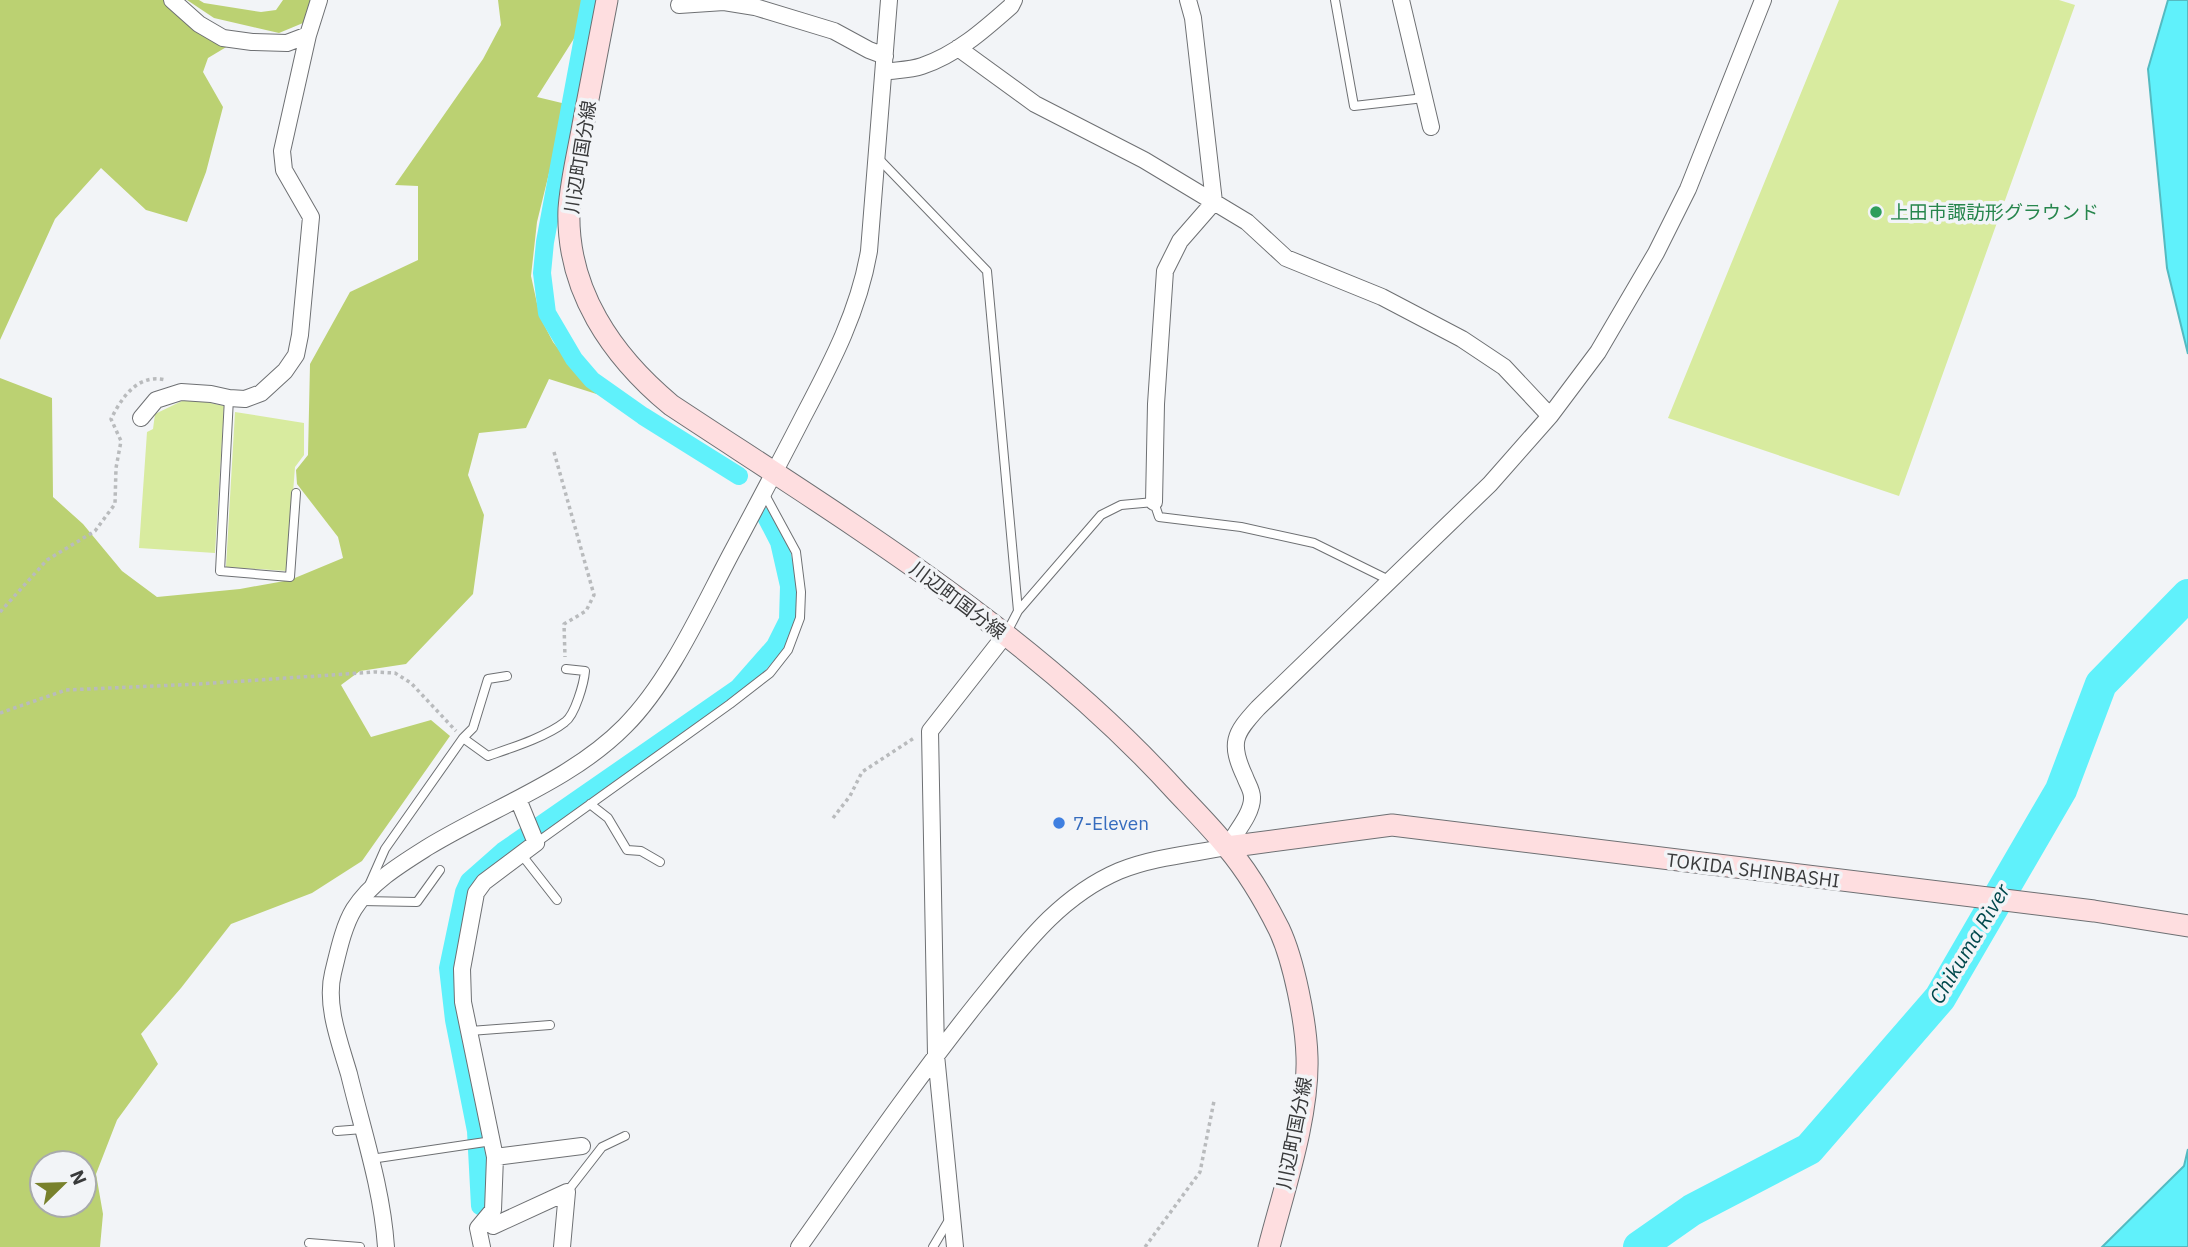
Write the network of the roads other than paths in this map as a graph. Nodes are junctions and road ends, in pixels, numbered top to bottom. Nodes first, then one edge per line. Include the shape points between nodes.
1 (172, 0) edge
2 (319, 0) edge
3 (607, 0) edge
4 (889, 0) edge
5 (1014, 0) edge
6 (1188, 0) edge
7 (1335, 0) edge
8 (1401, 0) edge
9 (1763, 0) edge
10 (679, 5) dead end
11 (309, 35) junction
12 (958, 48) junction
13 (885, 64) junction
14 (1424, 98) junction
15 (1431, 127) dead end
16 (877, 157) junction
17 (1214, 202) junction
18 (229, 398) junction
19 (1550, 416) junction
20 (141, 418) dead end
21 (774, 473) junction
22 (764, 492) junction
23 (296, 493) dead end
24 (1154, 502) junction
25 (1391, 581) junction
26 (1018, 611) junction
27 (1006, 634) junction
28 (566, 669) road end
29 (507, 676) dead end
30 (464, 738) junction
31 (518, 799) junction
32 (590, 804) junction
33 (535, 840) junction
34 (1227, 847) junction
35 (521, 854) junction
36 (660, 862) dead end
37 (440, 870) dead end
38 (363, 897) junction
39 (556, 900) dead end
40 (2188, 926) edge
41 (550, 1025) dead end
42 (470, 1031) junction
43 (936, 1055) junction
44 (363, 1129) junction
45 (337, 1131) dead end
46 (625, 1136) dead end
47 (492, 1146) junction
48 (582, 1146) dead end
49 (371, 1159) junction
50 (567, 1192) junction
51 (953, 1215) junction
52 (486, 1220) junction
53 (309, 1243) dead end
54 (360, 1247) edge
55 (386, 1247) edge
56 (482, 1247) edge
57 (562, 1247) edge
58 (799, 1247) edge
59 (933, 1247) edge
60 (955, 1247) edge
61 (1269, 1247) edge

1 - 11 street via 223,38 287,43
2 - 11 street
3 - 21 street, 川辺町国分線 via 570,203 572,249 585,297 597,322 642,381
4 - 13 street
5 - 12 street via 982,33
6 - 17 street
7 - 14 lane via 1354,106
8 - 14 street
9 - 19 street via 1688,189 1656,253 1598,352
10 - 13 street via 724,2 755,7 834,31
11 - 18 street via 282,151 284,170 310,217 296,355 261,393 246,399
12 - 13 street via 921,67
12 - 17 street via 1035,104
13 - 16 street
14 - 15 street
16 - 21 street via 864,283 832,360
16 - 26 lane via 987,271
17 - 19 street via 1248,222 1286,258 1382,297 1462,339 1504,366
17 - 24 street via 1180,241 1165,271
18 - 20 street via 181,392 156,400
18 - 23 lane via 220,570 290,577
19 - 25 street via 1490,484
21 - 22 street
21 - 27 street, 川辺町国分線
22 - 31 street via 682,646 649,697 598,751
22 - 32 lane via 796,552 802,592 800,618 788,650 770,673
24 - 25 lane via 1159,517 1241,527 1314,543
24 - 26 lane via 1121,505 1101,515
25 - 34 street via 1241,728 1235,757 1253,794
26 - 27 lane
27 - 34 street, 川辺町国分線 via 1090,704
27 - 43 street via 930,731
28 - 30 lane via 585,671 568,721 488,756
29 - 30 lane via 488,679 473,728
30 - 38 lane via 385,849
31 - 33 street
31 - 38 street via 401,863
32 - 33 lane
32 - 36 lane via 608,818 627,850 641,851
33 - 35 street
34 - 40 street, TOKIDA SHINBASHI via 1392,825
34 - 43 street via 1144,863 1118,872 1062,904
34 - 61 street, 川辺町国分線 via 1280,933 1294,977 1307,1057 1299,1130
35 - 39 lane
35 - 42 street via 476,893 462,969
37 - 38 lane via 416,902
38 - 44 street via 352,912 332,977 333,1009
41 - 42 lane
42 - 47 street
43 - 51 street
43 - 58 street
44 - 45 lane
44 - 49 street
46 - 50 lane via 602,1147
47 - 48 street
47 - 49 lane
47 - 52 street via 493,1210
49 - 55 street via 384,1212
50 - 52 street via 493,1226
50 - 57 street
51 - 59 lane
51 - 60 street
52 - 56 street via 478,1228
53 - 54 lane

